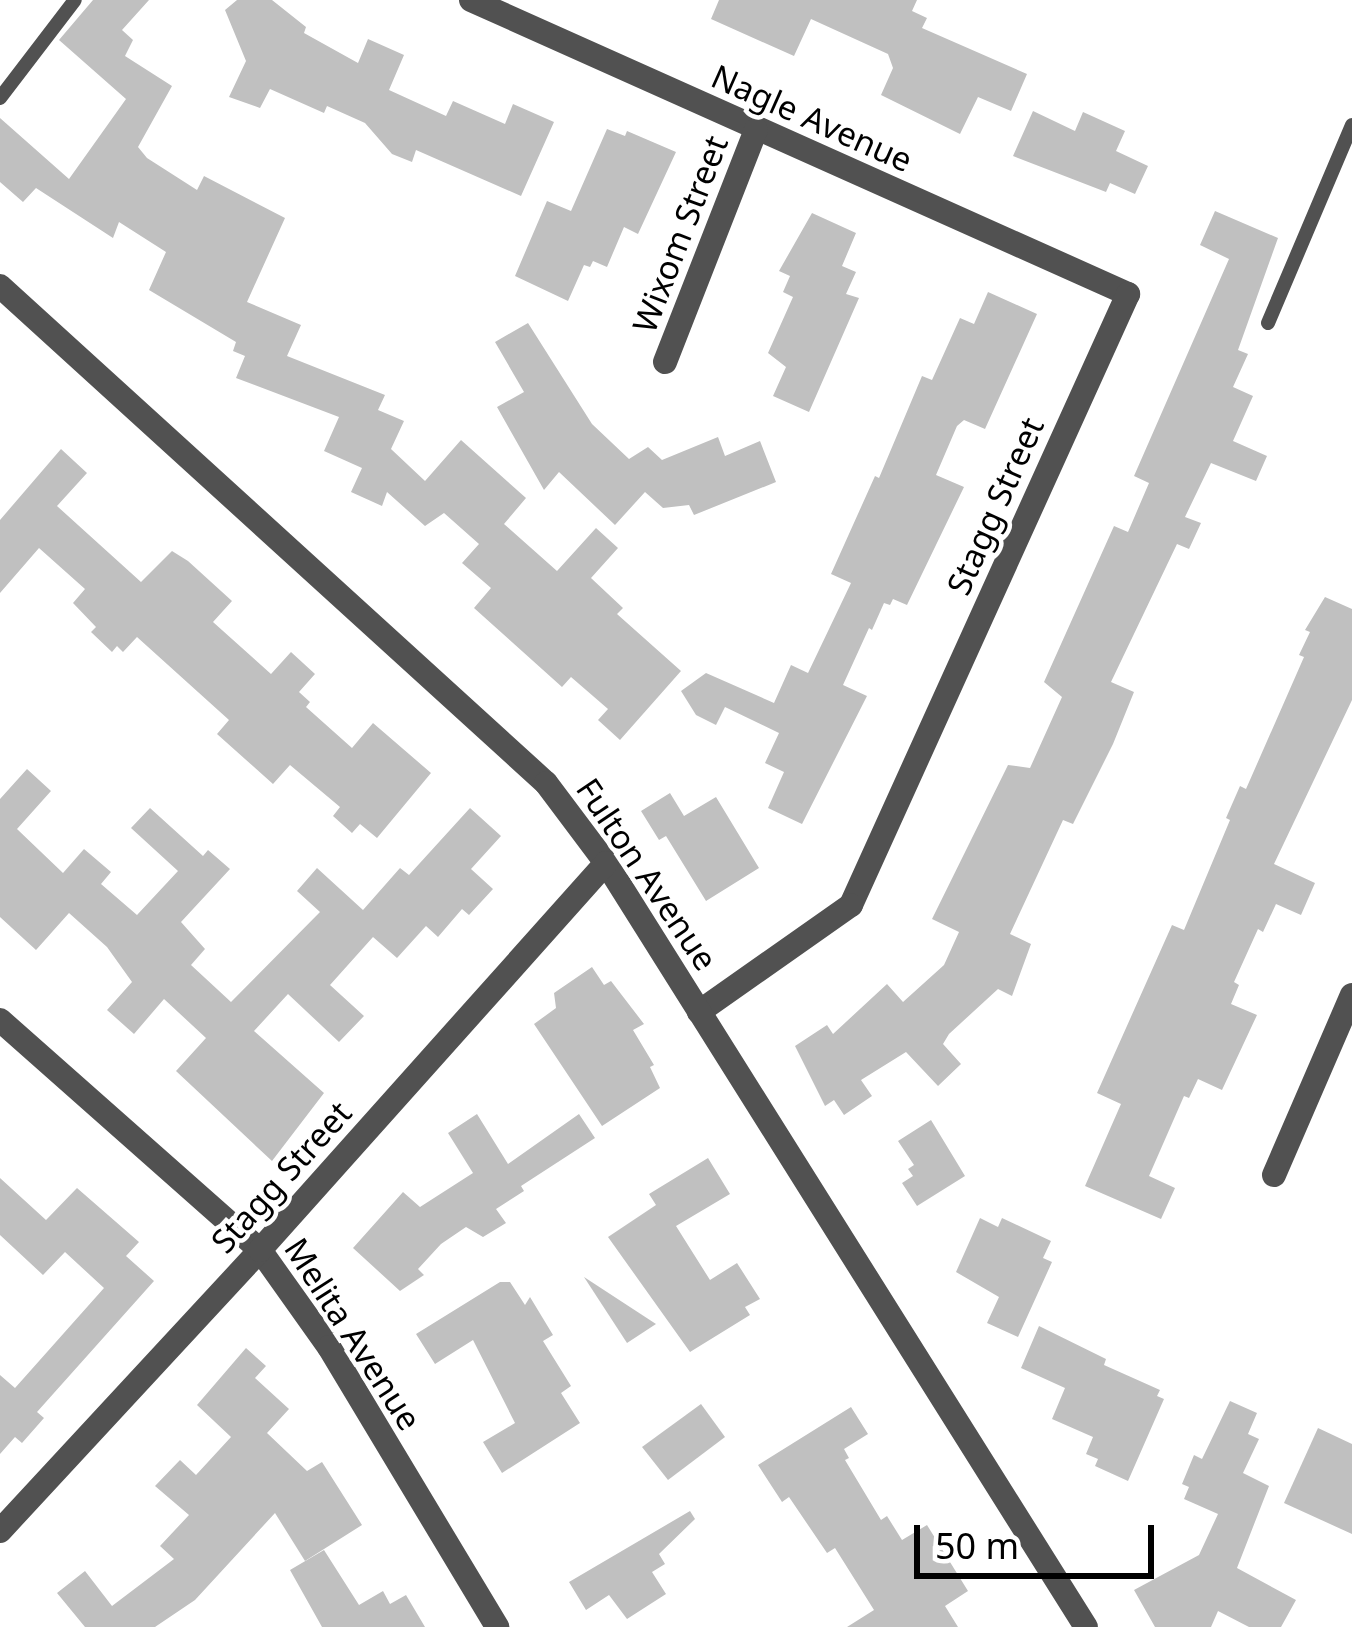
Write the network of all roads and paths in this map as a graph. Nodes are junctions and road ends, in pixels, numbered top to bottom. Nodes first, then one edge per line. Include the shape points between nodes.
1 (75, 0) edge
2 (471, 0) edge
3 (0, 98) edge
4 (1352, 125) edge
5 (756, 130) junction
6 (0, 286) edge
7 (1127, 294) joint
8 (1268, 323) dead end
9 (665, 362) dead end
10 (606, 863) junction
11 (1352, 994) edge
12 (700, 1012) junction
13 (0, 1020) edge
14 (1274, 1175) dead end
15 (260, 1250) junction
16 (0, 1531) edge
17 (497, 1627) edge
18 (1086, 1627) edge

1 - 3 lane
2 - 5 street, Nagle Avenue
4 - 8 lane
5 - 7 street, Nagle Avenue
5 - 9 street, Wixom Street
6 - 10 street, Fulton Avenue via 546,783
7 - 12 street, Stagg Street via 851,905
10 - 12 street, Fulton Avenue
10 - 15 street, Stagg Street
11 - 14 street
12 - 18 street, Fulton Avenue
13 - 15 street, Melita Avenue
15 - 16 street, Stagg Street
15 - 17 street, Melita Avenue via 329,1346

